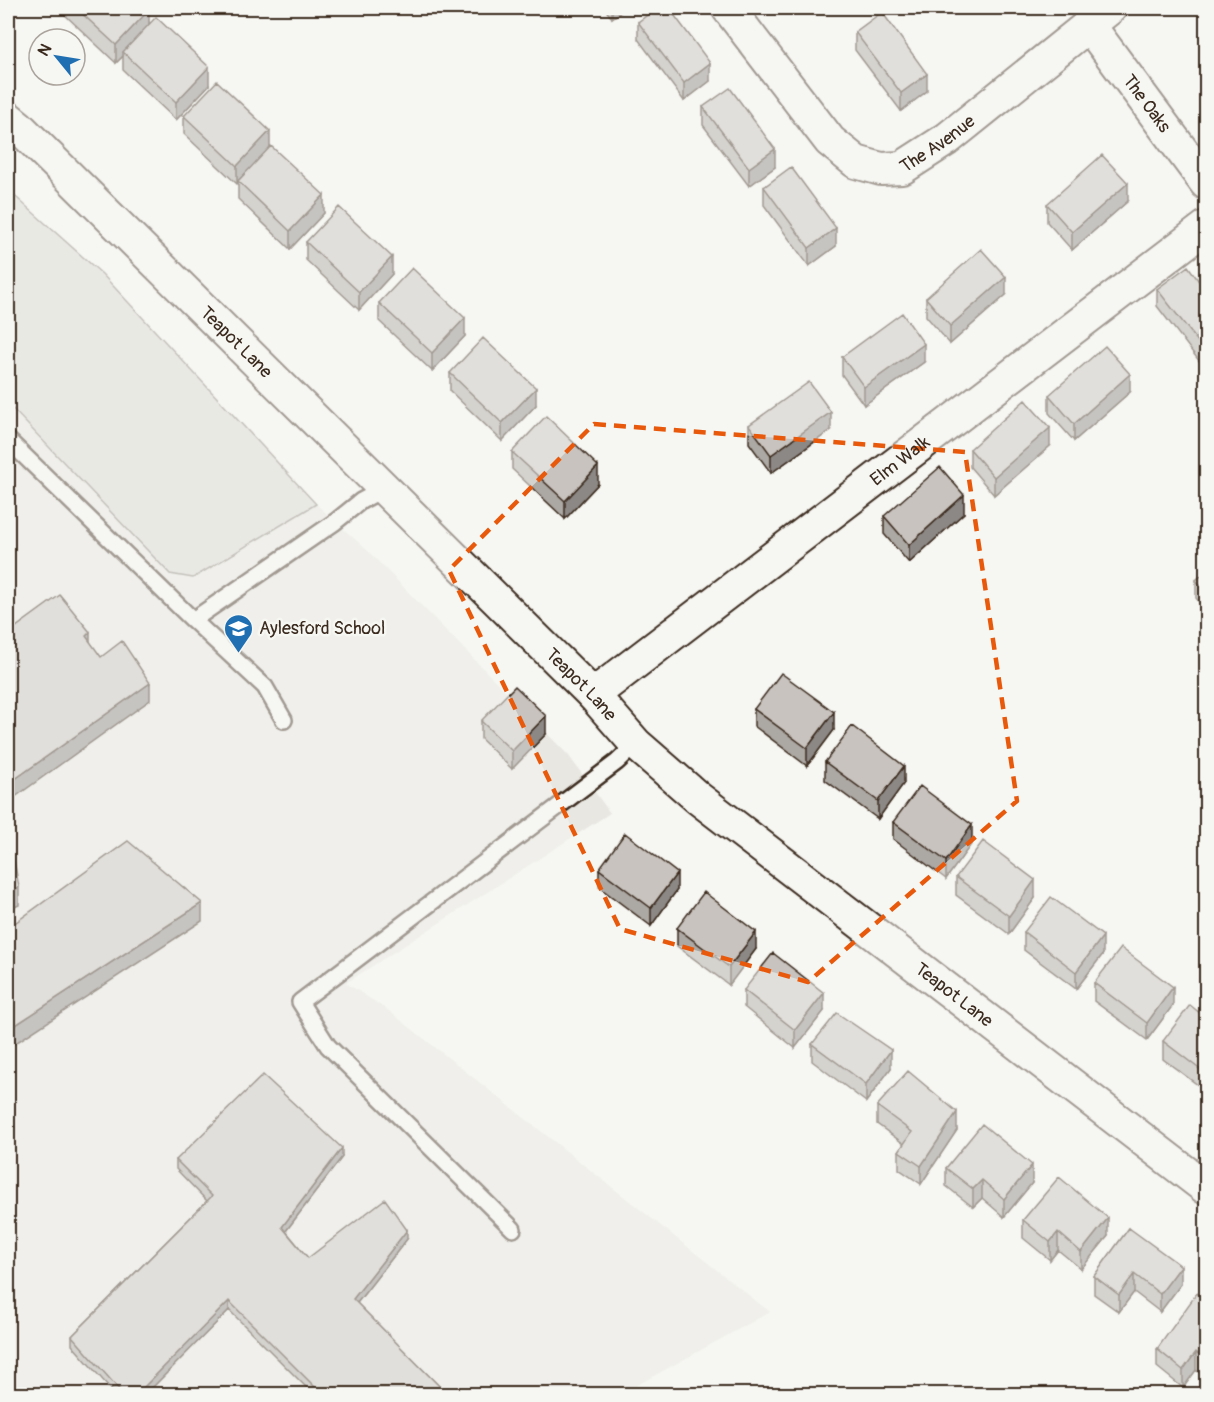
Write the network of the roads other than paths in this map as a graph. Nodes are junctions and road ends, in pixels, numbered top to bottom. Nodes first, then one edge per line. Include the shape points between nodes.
1 (728, 8) edge
2 (1099, 16) edge
3 (8, 118) edge
4 (1206, 183) edge
5 (1206, 227) edge
6 (8, 440) edge
7 (385, 488) junction
8 (193, 620) junction
9 (593, 695) junction
10 (284, 720) dead end
11 (636, 744) junction
12 (1206, 1188) edge
13 (513, 1229) dead end

1 - 2 street, The Avenue via 830,141 856,162 881,169 902,168 947,139
2 - 4 street, The Oaks
3 - 7 street, Teapot Lane
5 - 9 street, Elm Walk
6 - 8 lane
7 - 8 lane
7 - 9 street, Teapot Lane
8 - 10 lane via 265,687
9 - 11 street, Teapot Lane
11 - 12 street, Teapot Lane via 698,798
11 - 13 lane via 300,1002 328,1046

